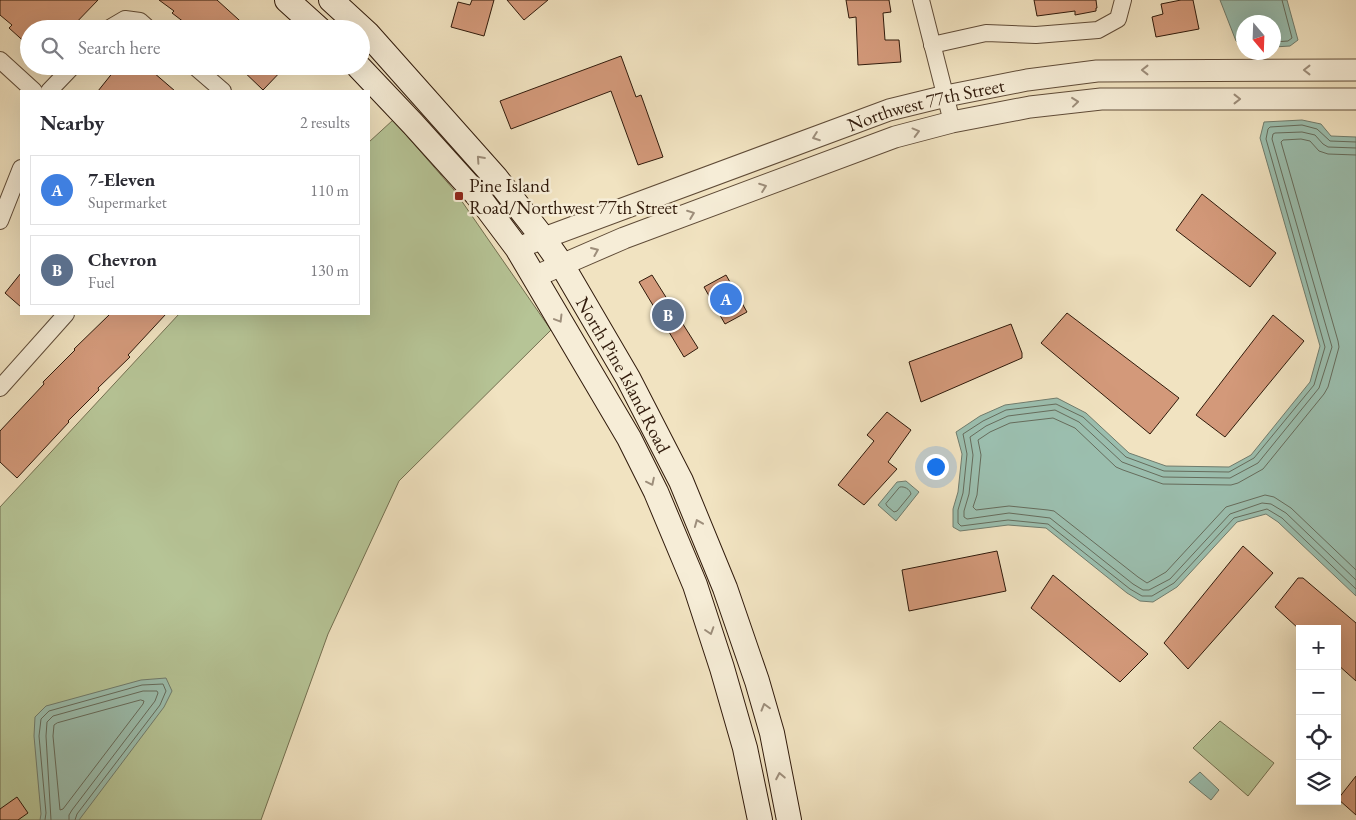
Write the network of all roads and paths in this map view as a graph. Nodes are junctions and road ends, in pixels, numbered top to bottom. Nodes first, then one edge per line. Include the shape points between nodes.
1 (287, 0) edge
2 (331, 0) edge
3 (921, 0) edge
4 (1123, 0) edge
5 (309, 20) edge
6 (352, 20) edge
7 (370, 37) edge
8 (932, 45) junction
9 (0, 60) edge
10 (1356, 70) edge
11 (64, 75) edge
12 (204, 75) edge
13 (367, 75) edge
14 (33, 90) edge
15 (50, 90) edge
16 (222, 90) edge
17 (946, 96) junction
18 (1356, 100) edge
19 (952, 122) junction
20 (20, 171) edge
21 (703, 178) junction
22 (717, 204) junction
23 (0, 221) edge
24 (544, 238) junction
25 (516, 248) junction
26 (562, 265) junction
27 (534, 277) junction
28 (65, 315) edge
29 (0, 388) edge
30 (760, 820) edge
31 (789, 820) edge

1 - 5 main road
6 -> 2 main road, North Pine Island Road
3 - 8 street
4 - 8 street via 1118,19 1098,30 1036,35 986,33
24 -> 7 main road, North Pine Island Road via 496,178
8 - 17 street
9 - 14 street
10 -> 17 street, Northwest 77th Street via 1097,71 1027,80
11 - 15 street
12 - 16 street
13 - 25 main road, North Pine Island Road via 478,196
17 - 19 street
17 -> 21 street, Northwest 77th Street via 889,110
19 -> 18 street, Northwest 77th Street via 1030,107 1101,99
22 -> 19 street, Northwest 77th Street via 895,138
20 - 23 street
21 - 22 street
21 - 24 street, Northwest 77th Street
26 -> 22 street, Northwest 77th Street
24 - 25 street, Northwest 77th Street
24 - 26 main road, North Pine Island Road
25 - 27 main road, North Pine Island Road
26 - 27 street, Northwest 77th Street
31 -> 26 main road, North Pine Island Road via 772,733 725,588 681,481 628,378
27 -> 30 main road, North Pine Island Road via 629,438 656,492 695,585 745,748
28 - 29 street

